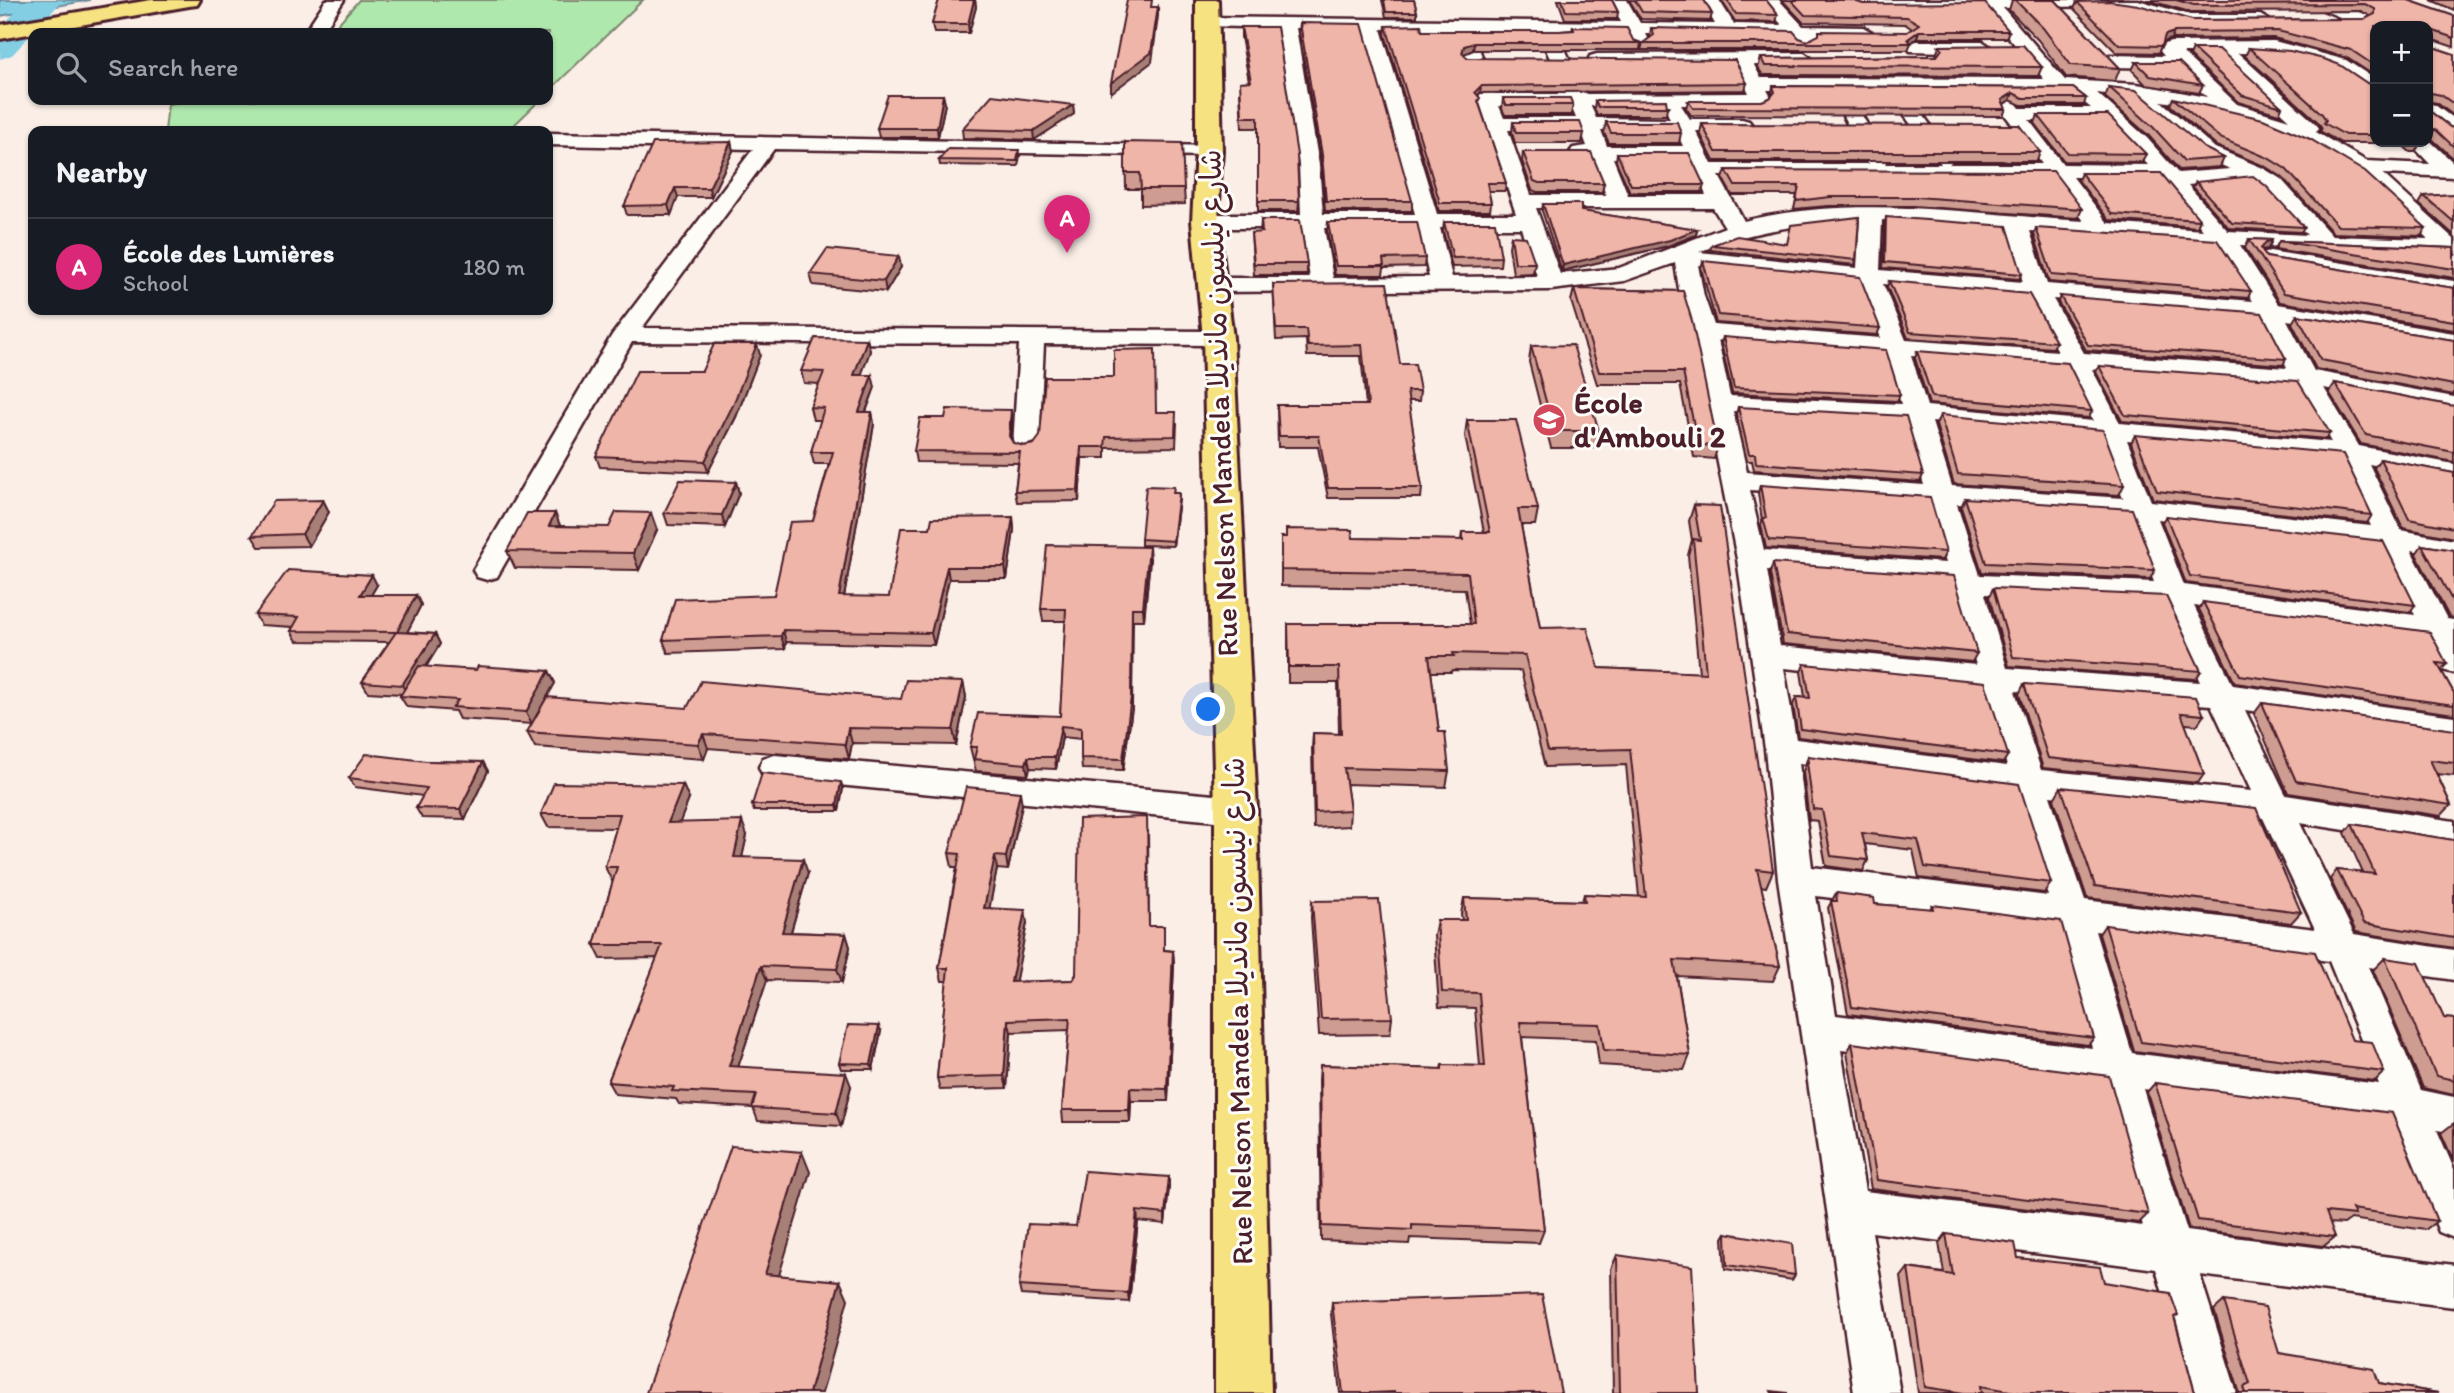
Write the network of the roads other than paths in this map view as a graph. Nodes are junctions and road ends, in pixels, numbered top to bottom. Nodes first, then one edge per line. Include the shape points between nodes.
1 (135, 0) edge
2 (189, 0) edge
3 (335, 0) edge
4 (1618, 0) edge
5 (1710, 0) edge
6 (1769, 0) edge
7 (1851, 0) edge
8 (2314, 0) edge
9 (1910, 1) edge
10 (1988, 1) edge
11 (2053, 1) edge
12 (2106, 1) edge
13 (2129, 1) edge
14 (1883, 4) junction
15 (1207, 11) edge
16 (2189, 20) junction
17 (2281, 20) edge
18 (2321, 20) edge
19 (1550, 21) junction
20 (2241, 21) junction
21 (1286, 22) junction
22 (2074, 22) edge
23 (0, 23) edge
24 (1370, 23) junction
25 (2370, 23) edge
26 (1461, 24) junction
27 (1632, 27) junction
28 (316, 28) edge
29 (1728, 30) junction
30 (0, 32) edge
31 (1800, 32) junction
32 (1878, 32) edge
33 (1912, 40) junction
34 (2029, 46) junction
35 (2220, 46) junction
36 (2274, 47) junction
37 (2179, 54) junction
38 (1473, 59) junction
39 (1499, 59) edge
40 (1652, 59) junction
41 (1742, 59) junction
42 (1900, 59) edge
43 (1537, 60) edge
44 (1563, 60) junction
45 (2339, 64) junction
46 (2370, 64) edge
47 (1835, 78) junction
48 (1890, 83) junction
49 (1947, 83) junction
50 (1754, 84) junction
51 (2370, 84) edge
52 (1993, 85) junction
53 (2068, 85) junction
54 (2137, 90) junction
55 (1487, 100) junction
56 (1577, 100) junction
57 (1671, 100) junction
58 (2230, 108) junction
59 (2433, 113) edge
60 (2110, 114) junction
61 (2011, 122) junction
62 (1495, 124) junction
63 (1587, 124) junction
64 (1683, 125) junction
65 (1763, 125) edge
66 (1829, 125) edge
67 (1856, 125) junction
68 (1920, 125) junction
69 (1945, 125) edge
70 (2454, 129) edge
71 (2454, 135) edge
72 (2433, 136) edge
73 (553, 139) edge
74 (769, 142) junction
75 (2325, 145) junction
76 (2425, 147) edge
77 (1209, 150) junction
78 (1505, 152) junction
79 (1532, 152) edge
80 (1559, 152) edge
81 (1599, 153) junction
82 (1702, 161) junction
83 (2361, 167) junction
84 (1884, 170) junction
85 (1953, 170) junction
86 (2057, 170) junction
87 (2452, 171) edge
88 (2256, 172) junction
89 (2168, 175) junction
90 (1720, 201) junction
91 (1620, 202) junction
92 (1527, 211) junction
93 (1871, 213) junction
94 (1917, 215) junction
95 (1428, 219) junction
96 (1987, 220) junction
97 (1312, 221) junction
98 (1205, 222) junction
99 (2016, 222) junction
100 (2100, 228) junction
101 (1738, 230) junction
102 (2327, 243) junction
103 (2229, 245) junction
104 (2451, 247) edge
105 (1678, 256) junction
106 (1868, 276) junction
107 (1551, 283) junction
108 (1323, 284) junction
109 (1214, 285) junction
110 (1442, 285) junction
111 (2454, 288) edge
112 (2037, 291) junction
113 (2270, 310) junction
114 (1704, 332) junction
115 (624, 335) junction
116 (1032, 338) junction
117 (1218, 338) junction
118 (2454, 340) edge
119 (1896, 346) junction
120 (2075, 359) junction
121 (2304, 377) junction
122 (1719, 403) junction
123 (2454, 405) edge
124 (1916, 413) junction
125 (2110, 430) junction
126 (1026, 447) edge
127 (2350, 452) junction
128 (2454, 472) edge
129 (1735, 480) junction
130 (1940, 493) junction
131 (2137, 508) junction
132 (2389, 537) junction
133 (2454, 549) edge
134 (1751, 559) junction
135 (488, 570) dead end
136 (1967, 579) junction
137 (2173, 593) junction
138 (2445, 628) edge
139 (1765, 655) junction
140 (2454, 662) edge
141 (1995, 678) junction
142 (2222, 695) junction
143 (2454, 728) edge
144 (1781, 749) junction
145 (775, 767) dead end
146 (2028, 781) junction
147 (2275, 806) junction
148 (1236, 810) junction
149 (2454, 834) edge
150 (1797, 879) junction
151 (2071, 914) junction
152 (2342, 947) junction
153 (2454, 965) edge
154 (1819, 1030) junction
155 (2116, 1070) junction
156 (2407, 1105) junction
157 (2454, 1115) edge
158 (1847, 1209) junction
159 (2454, 1218) edge
160 (2170, 1249) junction
161 (2454, 1286) edge
162 (1243, 1393) edge
163 (1877, 1393) edge
164 (2214, 1393) edge

1 - 23 main road
2 - 30 main road
3 - 28 street
4 - 27 street
5 - 29 street
6 - 31 street
7 - 14 street
8 - 25 street
9 - 10 street
9 - 14 street
10 - 11 street
10 - 34 street
11 - 12 street
11 - 22 street
12 - 13 street
13 - 16 street
14 - 33 street
15 - 21 street
15 - 77 main road, Rue Nelson Mandela شارع نيلسون مانديلا
16 - 20 street
16 - 37 street via 2161,26
17 - 20 street
18 - 25 street
19 - 26 street
19 - 27 street
19 - 44 street
20 - 36 street
21 - 24 street
21 - 97 street
24 - 26 street
24 - 95 street
26 - 38 street
27 - 29 street
27 - 40 street
29 - 31 street
31 - 32 street
31 - 41 street via 1821,59
33 - 34 street
33 - 42 street
33 - 49 street
34 - 53 street
35 - 36 street
35 - 37 street
35 - 75 street
36 - 45 street
37 - 54 street via 2105,56
37 - 58 street
38 - 39 street
38 - 55 street
40 - 41 street
40 - 44 street
40 - 57 street
41 - 50 street
43 - 44 street
44 - 56 street
45 - 46 street
45 - 51 street
47 - 48 street
47 - 50 street
47 - 67 street
48 - 49 street
48 - 68 street
49 - 52 street
50 - 57 street via 1759,99
52 - 53 street
52 - 61 street
53 - 54 street
53 - 60 street
54 - 58 street
54 - 88 street via 2208,152
55 - 56 street
55 - 62 street
56 - 57 street
56 - 63 street
57 - 64 street
58 - 75 street
59 - 70 street
60 - 61 street
60 - 89 street
61 - 86 street
62 - 63 street
62 - 78 street
63 - 64 street
63 - 81 street
64 - 65 street
64 - 82 street
66 - 67 street
67 - 68 street
67 - 84 street
68 - 69 street
68 - 85 street
71 - 72 street
73 - 74 street
74 - 77 street
74 - 115 street
75 - 83 street
76 - 87 street
77 - 98 main road, Rue Nelson Mandela شارع نيلسون مانديلا
78 - 79 street
78 - 92 street
80 - 81 street
81 - 82 street
81 - 91 street
82 - 84 street
82 - 90 street
83 - 87 street
83 - 104 street
84 - 85 street
84 - 94 street
85 - 86 street
85 - 96 street
86 - 89 street
86 - 100 street
88 - 89 street
88 - 102 street via 2273,184
89 - 103 street
90 - 91 street
90 - 101 street
91 - 92 street
92 - 95 street
92 - 107 street
93 - 94 street
93 - 101 street via 1798,218
93 - 106 street
94 - 96 street
95 - 97 street
95 - 110 street
96 - 99 street
97 - 98 street
97 - 108 street
98 - 109 main road, Rue Nelson Mandela شارع نيلسون مانديلا
99 - 100 street
99 - 112 street
100 - 103 street
101 - 105 street
102 - 103 street
102 - 104 street
103 - 111 street
103 - 113 street
105 - 106 street
105 - 107 street via 1624,274
105 - 114 street
106 - 112 street
106 - 119 street
107 - 110 street
108 - 109 street
108 - 110 street
109 - 117 main road, Rue Nelson Mandela شارع نيلسون مانديلا
112 - 113 street
112 - 120 street
113 - 118 street
113 - 121 street
114 - 119 street
114 - 122 street
115 - 116 street
115 - 135 street
116 - 117 street
116 - 126 street
117 - 148 main road, Rue Nelson Mandela شارع نيلسون مانديلا
119 - 120 street
119 - 124 street
120 - 121 street
120 - 125 street
121 - 123 street
121 - 127 street
122 - 124 street
122 - 129 street
124 - 125 street
124 - 130 street
125 - 127 street
125 - 131 street
127 - 128 street
127 - 132 street
129 - 130 street
129 - 134 street
130 - 131 street
130 - 136 street
131 - 132 street
131 - 137 street
132 - 133 street
132 - 138 street
134 - 136 street
134 - 139 street
136 - 137 street
136 - 141 street
137 - 138 street
137 - 142 street
138 - 140 street
139 - 141 street
139 - 144 street
141 - 142 street
141 - 146 street
142 - 143 street
142 - 147 street
144 - 146 street
144 - 150 street
145 - 148 street
146 - 147 street
146 - 151 street
147 - 149 street
147 - 152 street
148 - 162 main road, Rue Nelson Mandela شارع نيلسون مانديلا
150 - 151 street
150 - 154 street
151 - 152 street
151 - 155 street
152 - 153 street
152 - 156 street
154 - 155 street
154 - 158 street
155 - 156 street
155 - 160 street
156 - 157 street
156 - 159 street
158 - 160 street
158 - 163 street
160 - 161 street
160 - 164 street

